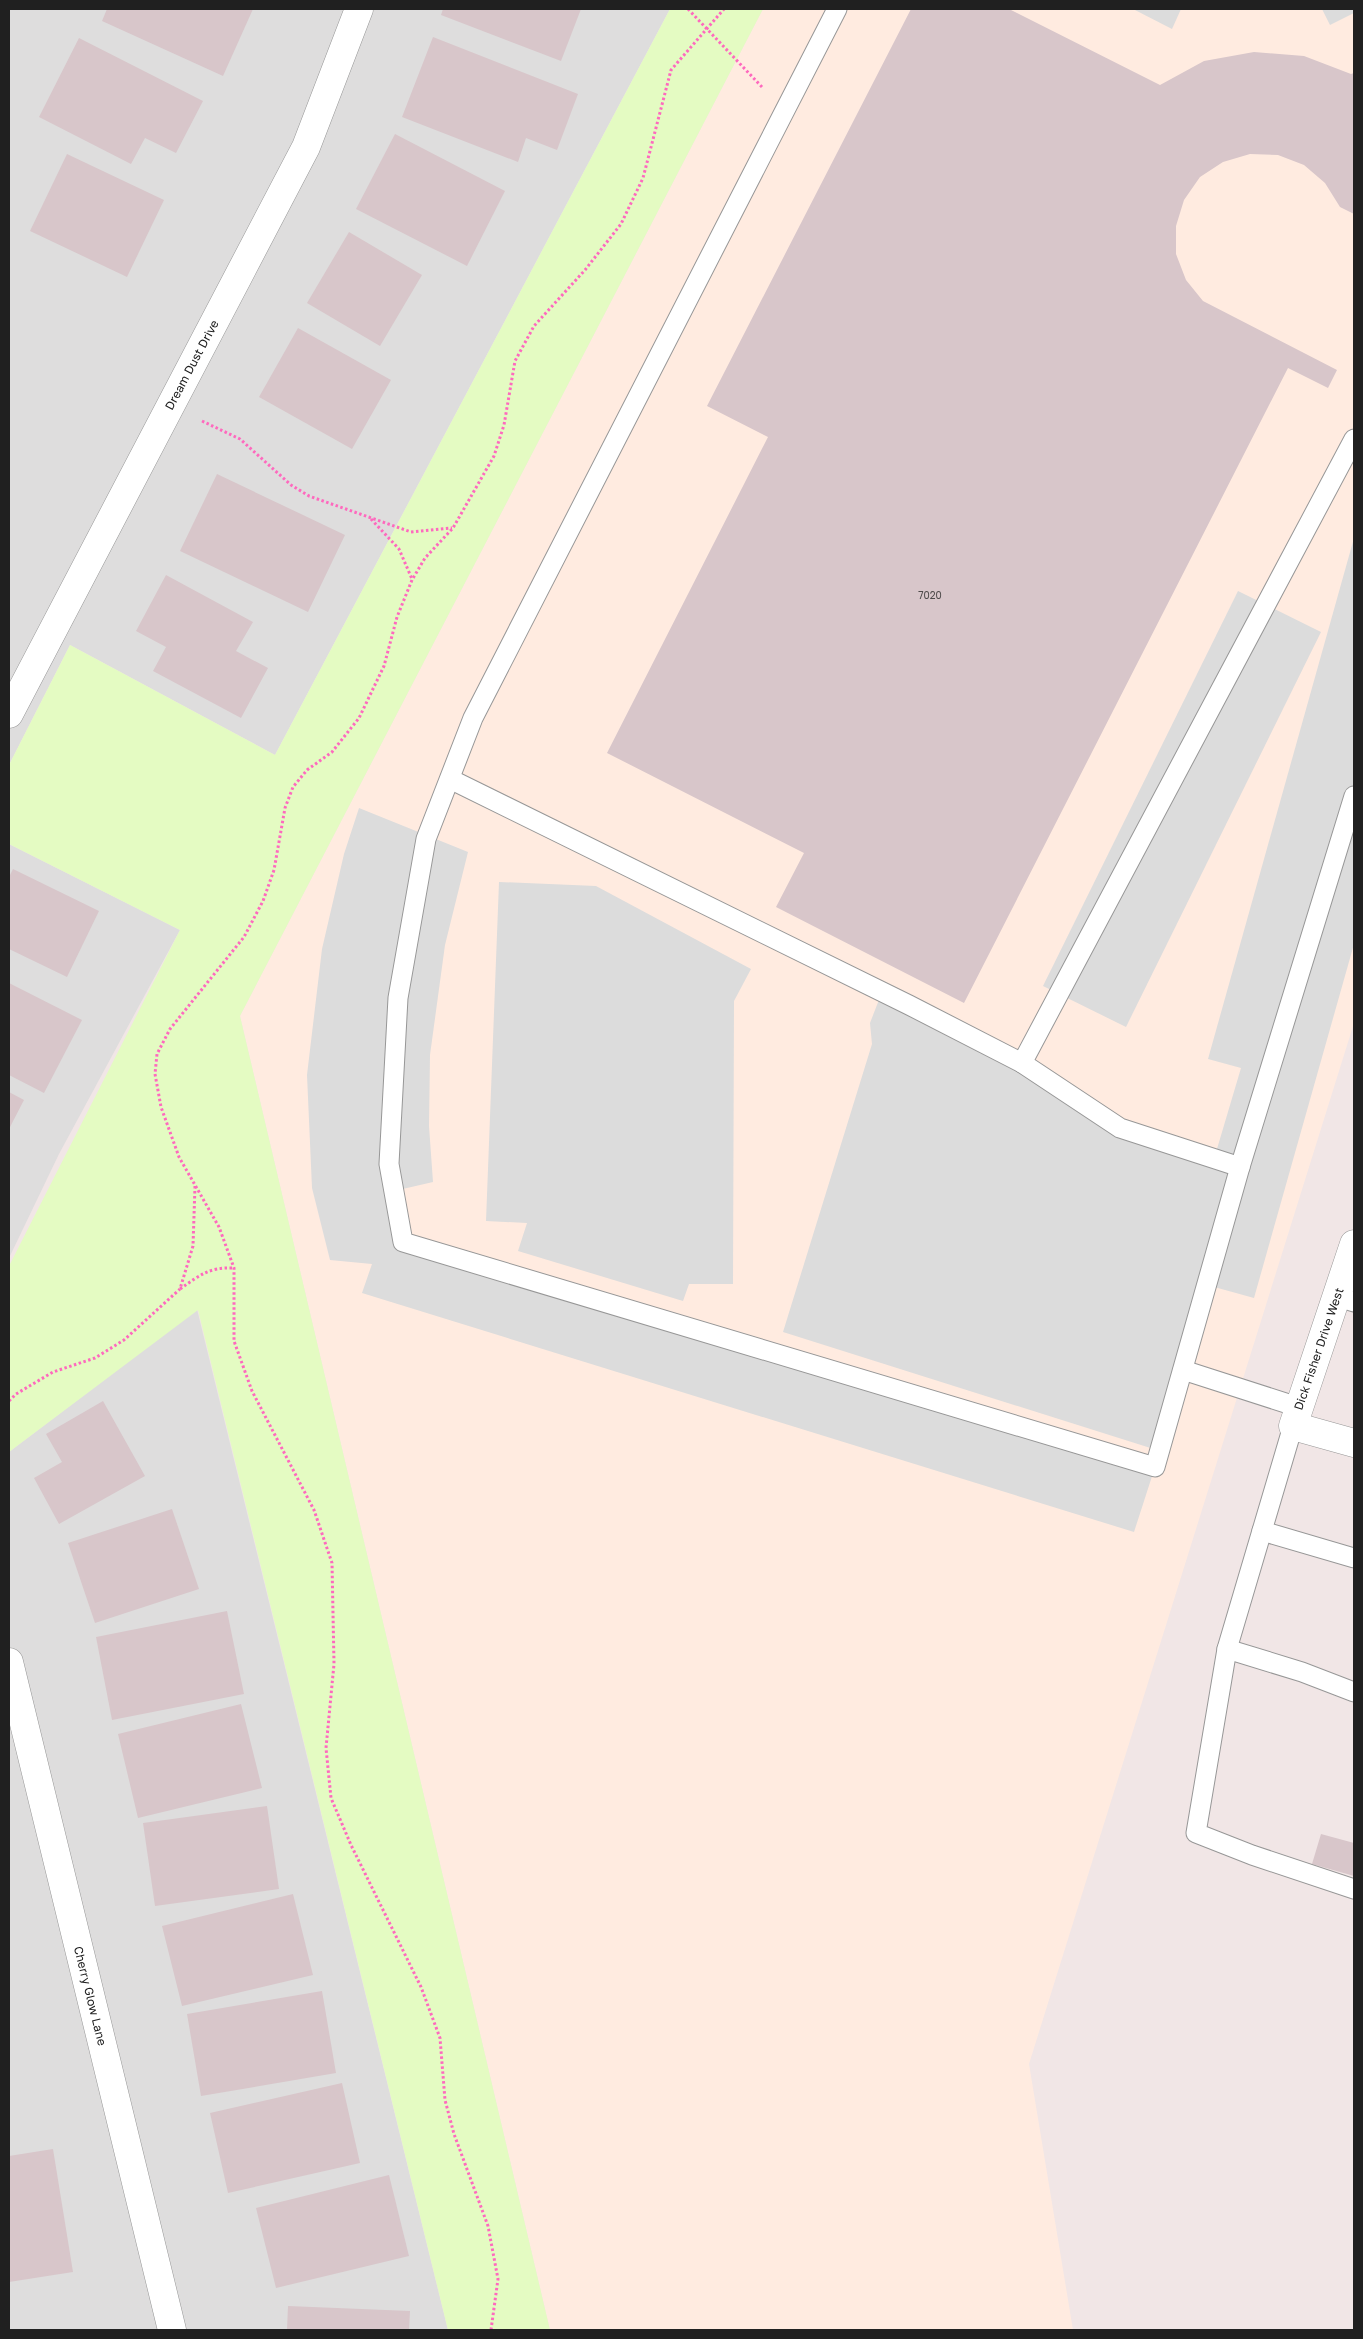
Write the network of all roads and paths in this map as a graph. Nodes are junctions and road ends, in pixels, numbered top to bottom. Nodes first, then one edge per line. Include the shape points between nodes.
1 (358, 9) edge
2 (688, 9) edge
3 (837, 9) edge
4 (784, 111) junction
5 (171, 405) junction
6 (1354, 439) edge
7 (371, 519) junction
8 (452, 528) dead end
9 (412, 580) dead end
10 (9, 714) edge
11 (450, 779) junction
12 (1354, 796) edge
13 (1022, 1063) junction
14 (1240, 1167) junction
15 (195, 1186) dead end
16 (1354, 1244) edge
17 (234, 1268) dead end
18 (180, 1289) junction
19 (1346, 1300) edge
20 (1184, 1370) junction
21 (9, 1401) edge
22 (1296, 1416) junction
23 (1354, 1443) edge
24 (1262, 1531) junction
25 (1354, 1558) edge
26 (1228, 1650) junction
27 (9, 1662) edge
28 (1354, 1692) edge
29 (1354, 1889) edge
30 (172, 2330) edge

1 - 5 street, Dream Dust Drive via 306,146
2 - 4 path
3 - 4 lane
4 - 11 lane via 473,718
5 - 7 path via 240,439 308,496
5 - 10 street, Dream Dust Drive
6 - 13 lane
7 - 8 path via 411,532
7 - 9 path via 399,549
11 - 13 lane
11 - 20 lane via 426,839 398,998 389,1164 403,1242 1155,1467
12 - 14 lane
13 - 14 lane via 1120,1128
14 - 20 lane
15 - 18 path via 193,1246
16 - 19 street, Dick Fisher Drive West
17 - 18 path via 216,1268 199,1275
18 - 21 path via 124,1340 95,1358 53,1372
19 - 22 street, Dick Fisher Drive West
20 - 22 lane
22 - 23 street
22 - 24 lane
24 - 25 lane
24 - 26 lane
26 - 28 lane via 1302,1672
26 - 29 lane via 1196,1833
27 - 30 street, Cherry Glow Lane

